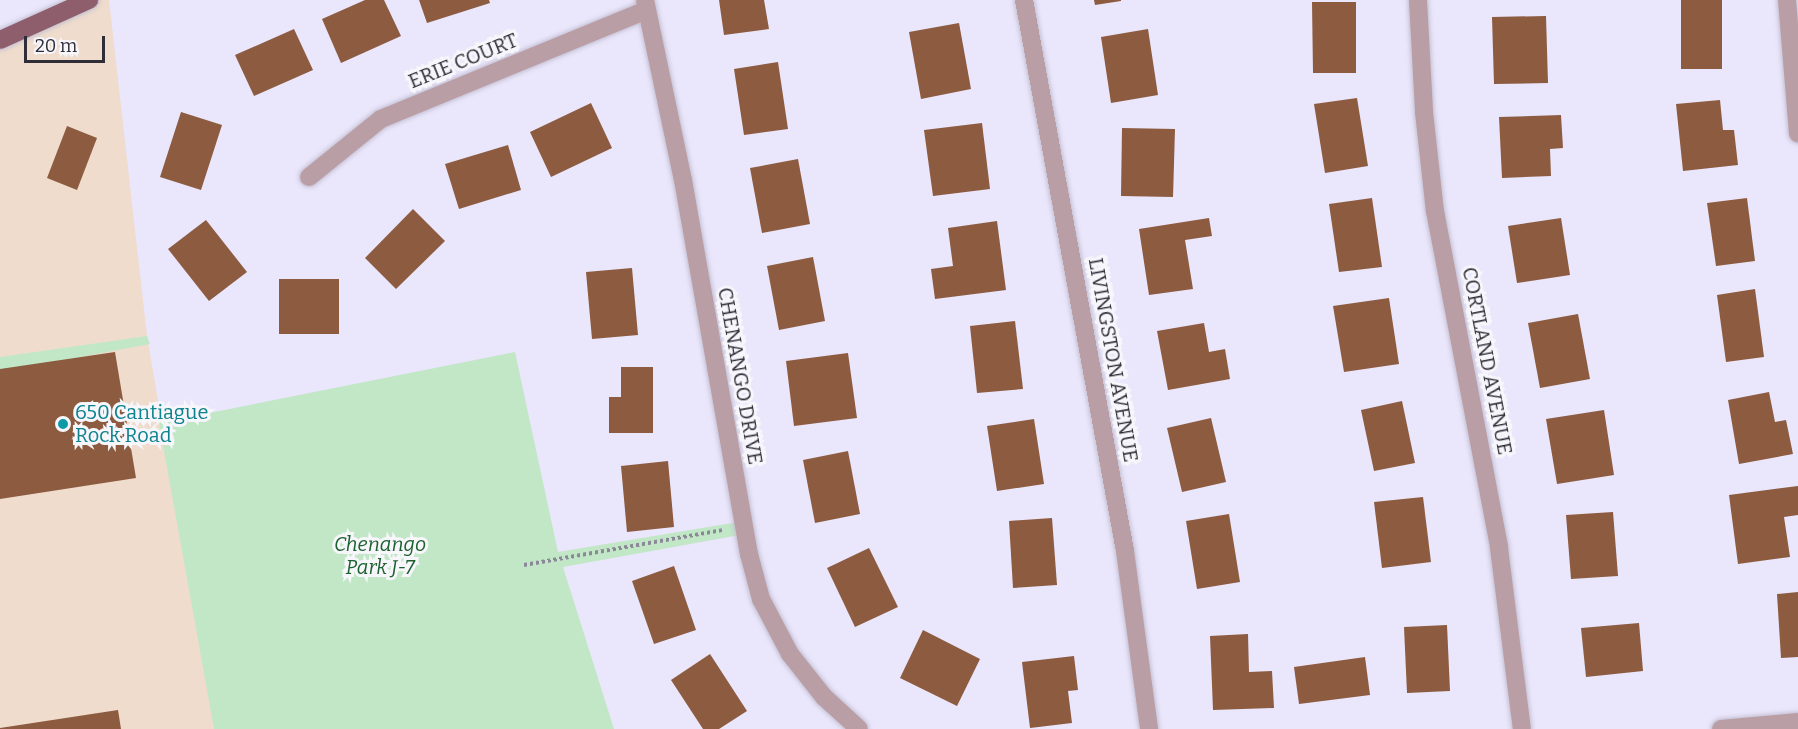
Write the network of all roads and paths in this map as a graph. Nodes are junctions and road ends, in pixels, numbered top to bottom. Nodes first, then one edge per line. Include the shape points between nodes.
1 (89, 0) edge
2 (1024, 0) edge
3 (1418, 0) edge
4 (1787, 0) edge
5 (646, 5) edge
6 (0, 40) edge
7 (1798, 134) edge
8 (309, 177) dead end
9 (744, 526) junction
10 (524, 565) dead end
11 (1798, 722) edge
12 (859, 729) edge
13 (1149, 729) edge
14 (1522, 729) edge
15 (1721, 729) edge

1 - 6 main road
2 - 13 street, LIVINGSTON AVENUE via 1125,551
3 - 14 street, CORTLAND AVENUE via 1424,112 1435,211 1499,549
4 - 7 street
5 - 8 street, ERIE COURT via 381,119
5 - 9 street, CHENANGO DRIVE via 683,180
9 - 10 path
9 - 12 street, CHENANGO DRIVE via 761,599 790,654 824,697
11 - 15 street

